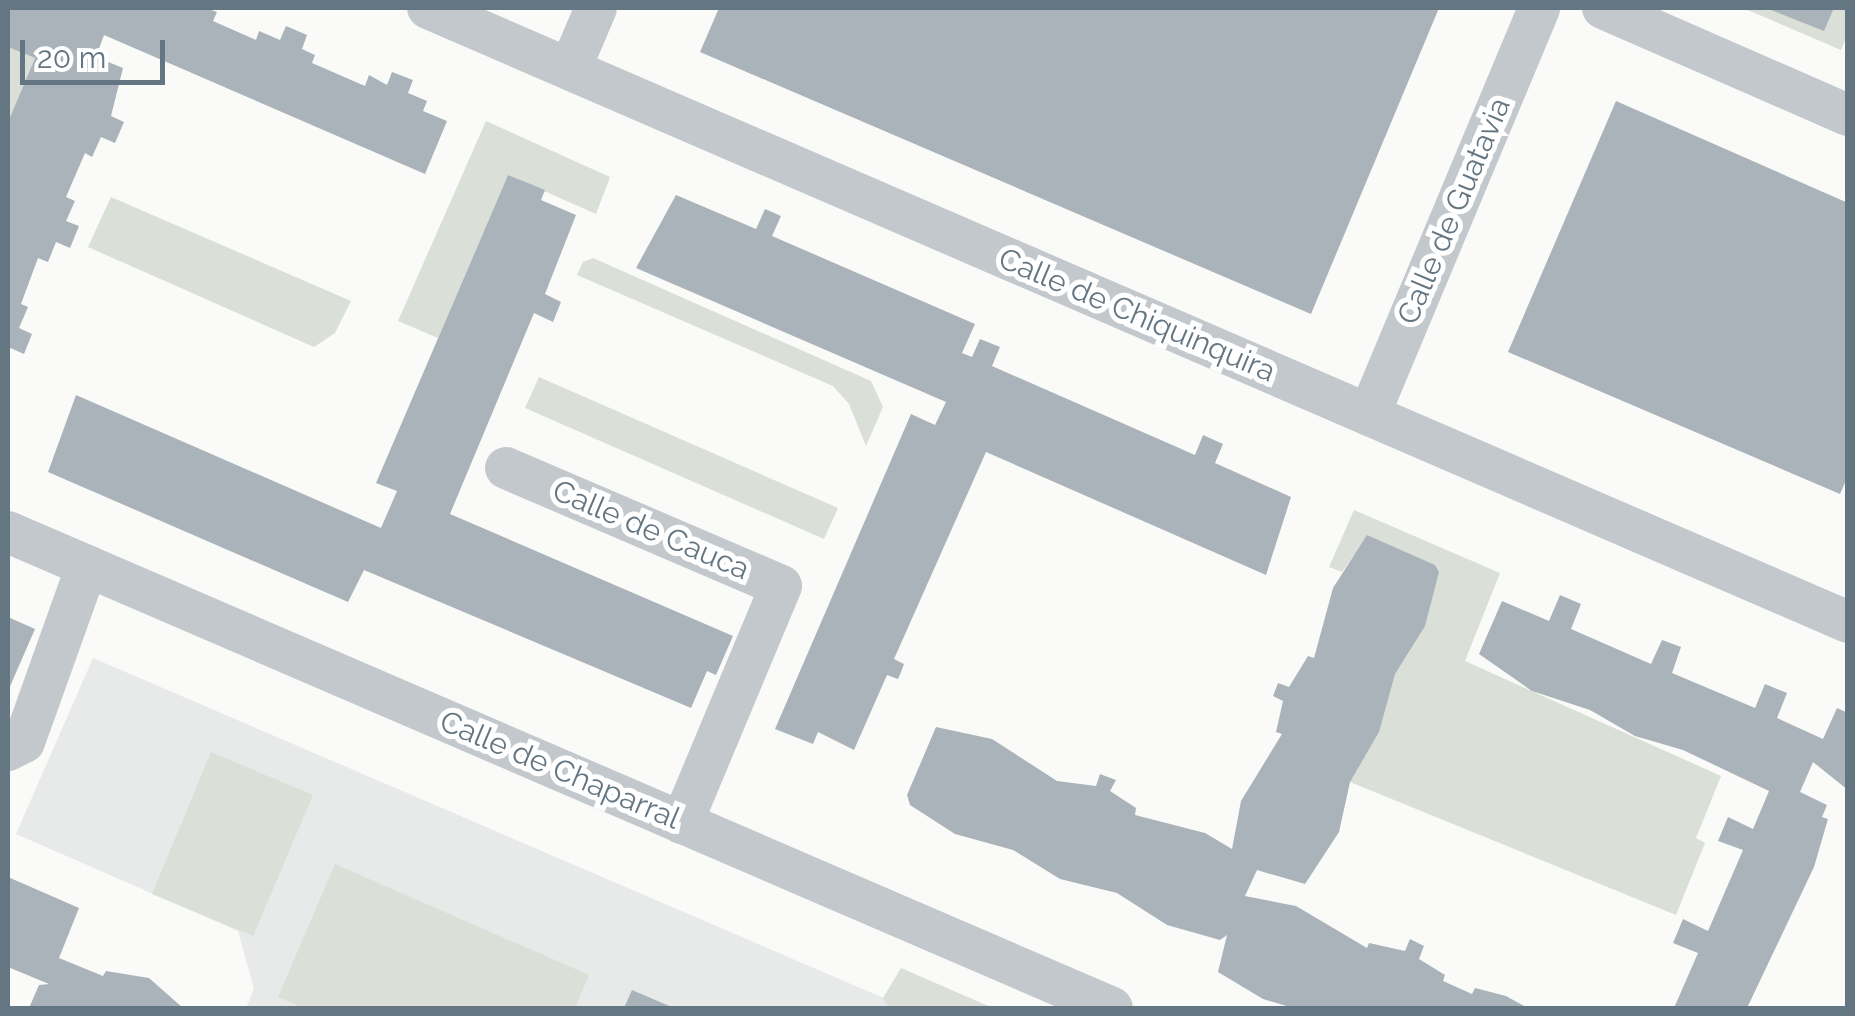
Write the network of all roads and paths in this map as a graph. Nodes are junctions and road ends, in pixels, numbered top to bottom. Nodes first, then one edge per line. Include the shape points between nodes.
1 (428, 8) edge
2 (596, 8) edge
3 (1539, 8) edge
4 (1603, 8) edge
5 (570, 70) junction
6 (1848, 115) edge
7 (1368, 415) junction
8 (506, 468) dead end
9 (8, 532) edge
10 (87, 566) junction
11 (1848, 622) edge
12 (8, 750) edge
13 (682, 823) junction
14 (1112, 1008) edge

1 - 5 street, Calle de Chiquinquira
2 - 5 street
3 - 7 street, Calle de Guatavia
4 - 6 street
5 - 7 street, Calle de Chiquinquira
7 - 11 street, Calle de Chiquinquira
8 - 13 street, Calle de Cauca via 782,586
9 - 10 street, Calle de Chaparral
10 - 12 street via 24,742
10 - 13 street, Calle de Chaparral
13 - 14 street, Calle de Chaparral

